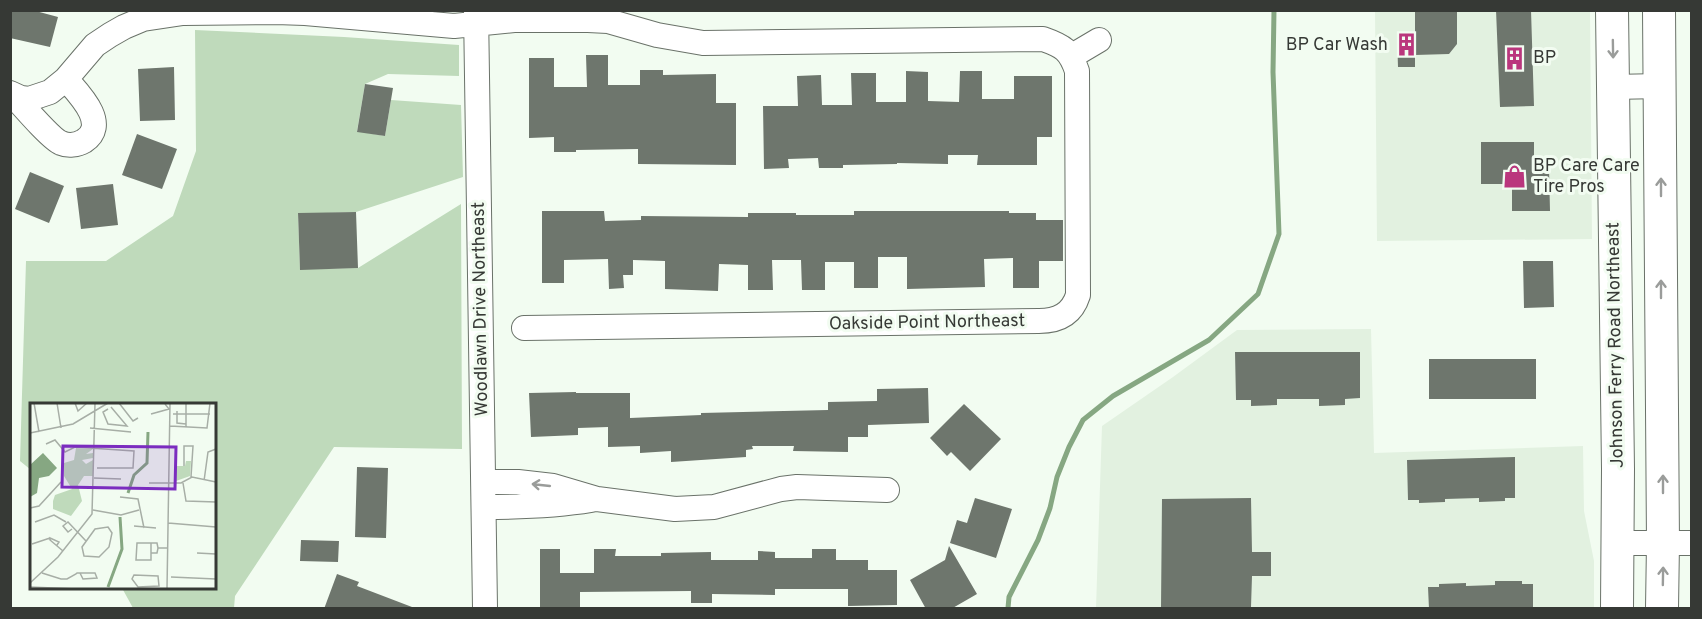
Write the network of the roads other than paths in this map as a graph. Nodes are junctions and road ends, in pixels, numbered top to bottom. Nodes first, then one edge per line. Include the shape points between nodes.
1 (1612, 10) edge
2 (1659, 10) edge
3 (476, 17) edge
4 (1098, 40) dead end
5 (1072, 56) junction
6 (66, 79) junction
7 (1660, 86) junction
8 (1613, 87) junction
9 (11, 94) edge
10 (524, 327) dead end
11 (484, 482) junction
12 (887, 490) dead end
13 (597, 499) junction
14 (484, 507) junction
15 (1618, 543) junction
16 (1677, 543) edge
17 (485, 609) edge
18 (1617, 609) edge
19 (1662, 609) edge

1 -> 8 main road, Johnson Ferry Road Northeast
2 - 7 main road
3 - 5 street via 608,21 703,43 1043,39 1060,45
3 - 6 street via 454,26 276,12 162,15 124,27 95,45
3 - 11 street, Woodlawn Drive Northeast
4 - 5 street
5 - 10 street, Oakside Point Northeast via 1077,70 1078,296 1062,317 1052,321
6 - 9 street via 50,92 29,99
6 - 9 street via 92,113 93,121 91,134 74,145 62,144 53,137
7 - 8 street
16 -> 7 main road
8 - 15 main road, Johnson Ferry Road Northeast
13 -> 11 street via 553,486
11 - 14 street, Woodlawn Drive Northeast
12 - 13 street via 797,487 697,509
13 - 14 street via 558,505
14 - 17 street, Woodlawn Drive Northeast
15 - 16 street
15 - 18 main road, Johnson Ferry Road Northeast
19 -> 16 main road

